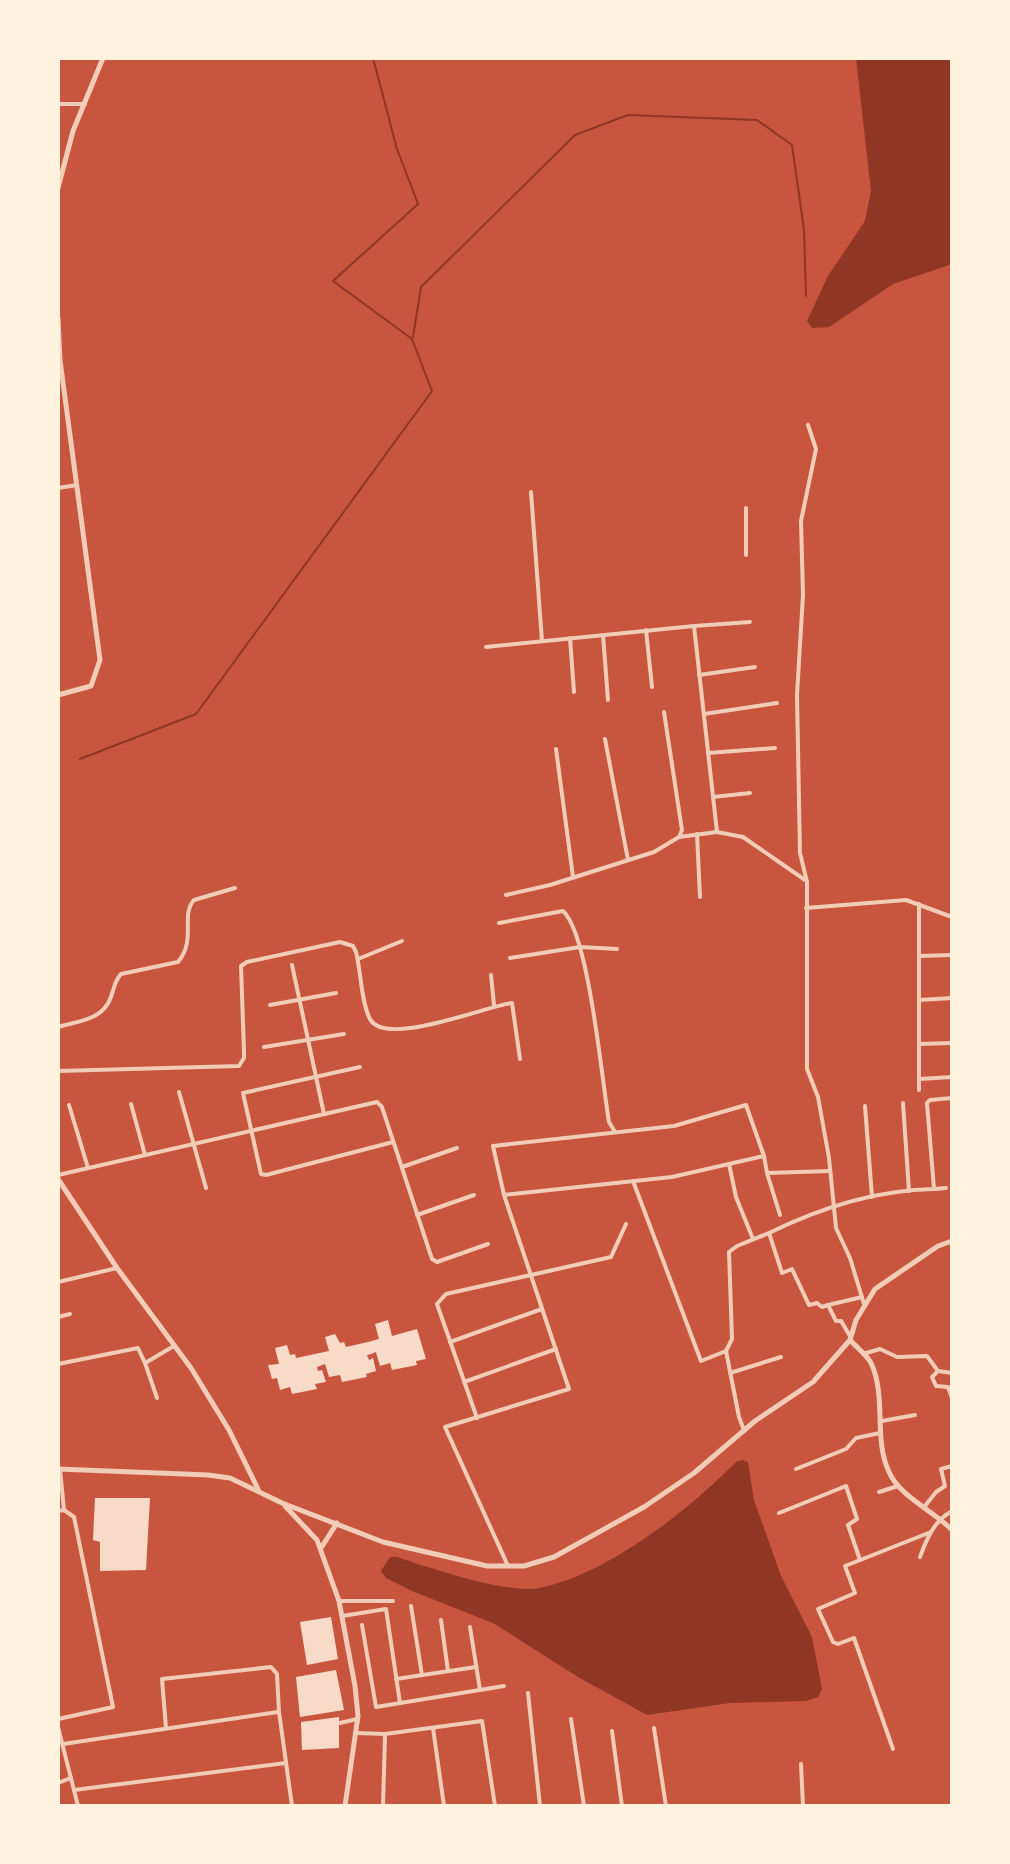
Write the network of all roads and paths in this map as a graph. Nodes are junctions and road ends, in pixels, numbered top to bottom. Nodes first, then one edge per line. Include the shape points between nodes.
1 (103, 58) edge
2 (58, 104) edge
3 (85, 104) junction
4 (58, 188) edge
5 (58, 318) edge
6 (808, 425) dead end
7 (77, 485) junction
8 (58, 488) edge
9 (531, 492) dead end
10 (746, 508) dead end
11 (746, 555) dead end
12 (750, 622) dead end
13 (694, 626) junction
14 (646, 630) junction
15 (603, 635) junction
16 (570, 638) junction
17 (542, 641) junction
18 (486, 647) dead end
19 (755, 667) dead end
20 (699, 675) junction
21 (652, 687) dead end
22 (574, 692) dead end
23 (58, 695) edge
24 (608, 700) dead end
25 (777, 703) dead end
26 (664, 712) dead end
27 (704, 714) junction
28 (605, 739) dead end
29 (775, 748) dead end
30 (556, 749) dead end
31 (708, 753) junction
32 (750, 793) dead end
33 (713, 797) junction
34 (717, 832) junction
35 (697, 834) junction
36 (679, 837) junction
37 (628, 860) junction
38 (573, 877) junction
39 (807, 882) junction
40 (235, 888) dead end
41 (506, 895) dead end
42 (700, 897) dead end
43 (919, 904) junction
44 (806, 908) junction
45 (952, 917) edge
46 (499, 923) dead end
47 (402, 941) dead end
48 (580, 947) junction
49 (617, 949) dead end
50 (952, 955) edge
51 (919, 956) junction
52 (510, 958) dead end
53 (358, 959) junction
54 (292, 965) dead end
55 (491, 975) dead end
56 (336, 993) dead end
57 (952, 998) edge
58 (300, 1000) junction
59 (919, 1000) junction
60 (270, 1005) dead end
61 (494, 1005) junction
62 (58, 1027) edge
63 (344, 1034) dead end
64 (308, 1040) junction
65 (952, 1043) edge
66 (919, 1044) junction
67 (264, 1047) dead end
68 (520, 1059) dead end
69 (360, 1067) dead end
70 (58, 1071) edge
71 (316, 1076) junction
72 (952, 1077) edge
73 (919, 1079) junction
74 (919, 1090) dead end
75 (179, 1092) dead end
76 (952, 1098) edge
77 (903, 1103) dead end
78 (131, 1104) dead end
79 (69, 1105) dead end
80 (865, 1106) dead end
81 (324, 1114) junction
82 (250, 1131) junction
83 (615, 1132) junction
84 (393, 1142) junction
85 (193, 1144) junction
86 (457, 1148) dead end
87 (145, 1155) junction
88 (764, 1156) junction
89 (729, 1164) junction
90 (402, 1167) junction
91 (88, 1168) junction
92 (830, 1171) junction
93 (767, 1173) junction
94 (58, 1177) edge
95 (633, 1181) junction
96 (206, 1188) dead end
97 (946, 1188) dead end
98 (934, 1189) junction
99 (909, 1191) junction
100 (474, 1195) dead end
101 (504, 1195) junction
102 (872, 1197) junction
103 (834, 1205) junction
104 (417, 1215) junction
105 (780, 1215) dead end
106 (626, 1224) dead end
107 (769, 1233) junction
108 (753, 1239) junction
109 (952, 1241) edge
110 (488, 1244) dead end
111 (117, 1268) junction
112 (531, 1275) junction
113 (58, 1282) edge
114 (863, 1300) junction
115 (828, 1305) junction
116 (542, 1309) junction
117 (70, 1314) dead end
118 (58, 1317) edge
119 (850, 1338) junction
120 (450, 1342) junction
121 (174, 1346) junction
122 (556, 1349) junction
123 (726, 1351) junction
124 (863, 1354) junction
125 (781, 1357) dead end
126 (145, 1363) junction
127 (58, 1364) edge
128 (938, 1371) junction
129 (730, 1373) junction
130 (952, 1373) edge
131 (464, 1382) junction
132 (157, 1398) dead end
133 (952, 1398) edge
134 (915, 1415) dead end
135 (477, 1418) junction
136 (882, 1421) junction
137 (744, 1430) junction
138 (880, 1433) junction
139 (952, 1466) edge
140 (59, 1469) edge
141 (796, 1469) dead end
142 (898, 1486) junction
143 (258, 1490) junction
144 (879, 1492) dead end
145 (282, 1503) junction
146 (925, 1506) junction
147 (61, 1511) edge
148 (952, 1511) edge
149 (779, 1513) dead end
150 (940, 1518) junction
151 (337, 1523) junction
152 (952, 1530) edge
153 (931, 1532) junction
154 (321, 1549) junction
155 (920, 1557) dead end
156 (860, 1560) junction
157 (508, 1566) junction
158 (339, 1601) junction
159 (393, 1601) dead end
160 (411, 1606) dead end
161 (342, 1616) junction
162 (441, 1620) dead end
163 (362, 1625) dead end
164 (470, 1627) dead end
165 (476, 1667) junction
166 (448, 1671) junction
167 (422, 1675) junction
168 (396, 1679) junction
169 (504, 1686) dead end
170 (480, 1690) junction
171 (528, 1693) dead end
172 (400, 1703) junction
173 (279, 1712) junction
174 (58, 1719) edge
175 (357, 1719) junction
176 (571, 1719) dead end
177 (340, 1723) dead end
178 (58, 1727) edge
179 (166, 1728) junction
180 (433, 1728) junction
181 (654, 1728) dead end
182 (612, 1731) dead end
183 (356, 1733) junction
184 (385, 1734) junction
185 (63, 1744) junction
186 (893, 1749) dead end
187 (287, 1763) junction
188 (801, 1764) dead end
189 (71, 1778) junction
190 (58, 1783) edge
191 (74, 1790) junction
192 (78, 1806) edge
193 (292, 1806) edge
194 (345, 1806) edge
195 (383, 1806) edge
196 (444, 1806) edge
197 (495, 1806) edge
198 (540, 1806) edge
199 (584, 1806) edge
200 (622, 1806) edge
201 (666, 1806) edge
202 (803, 1806) edge

1 - 3 street
2 - 3 street
3 - 4 street
5 - 7 street
6 - 39 street via 816,449 801,521 797,695 800,853
7 - 8 street
7 - 23 street via 100,660 91,686
9 - 17 street
10 - 11 street
12 - 13 street
13 - 14 street
13 - 20 street
14 - 15 street
14 - 21 street
15 - 16 street
15 - 24 street
16 - 17 street
16 - 22 street
17 - 18 street
19 - 20 street
20 - 27 street
25 - 27 street
26 - 36 street
27 - 31 street
28 - 37 street
29 - 31 street
30 - 38 street
31 - 33 street
32 - 33 street
33 - 34 street
34 - 35 street
34 - 39 street via 743,837
35 - 36 street
35 - 42 street
36 - 37 street
37 - 38 street
38 - 41 street
39 - 44 street
40 - 62 street via 194,900 187,912 190,933 178,962 121,974 103,1011
43 - 44 street via 906,900
43 - 45 street
43 - 51 street
44 - 92 street via 807,1069 818,1097
46 - 48 street via 563,911 571,918
47 - 53 street
48 - 49 street
48 - 52 street
48 - 83 street via 609,1122
50 - 51 street
51 - 59 street
53 - 61 street via 370,1019 387,1030 448,1021
53 - 70 street via 353,946 340,942 243,964 239,973 244,1058 239,1066
54 - 58 street
55 - 61 street
56 - 58 street
57 - 59 street
58 - 60 street
58 - 64 street
59 - 66 street
61 - 68 street via 512,1003
63 - 64 street
64 - 67 street
64 - 71 street
65 - 66 street
66 - 73 street
69 - 71 street
71 - 81 street
71 - 82 street via 243,1093
72 - 73 street
73 - 74 street
75 - 85 street
76 - 98 street via 927,1103
77 - 99 street
78 - 87 street
79 - 91 street
80 - 102 street
81 - 82 street
81 - 84 street via 377,1102
82 - 84 street via 263,1176
82 - 85 street
83 - 88 street via 674,1126 746,1105
83 - 101 street via 493,1146
84 - 90 street
85 - 87 street
85 - 96 street
86 - 90 street
87 - 91 street
88 - 89 street
88 - 93 street
89 - 95 street
89 - 108 street
90 - 104 street
91 - 94 street
92 - 93 street
92 - 103 street
93 - 105 street
94 - 111 street
95 - 101 street
95 - 123 street via 701,1361
97 - 98 street
98 - 99 street
99 - 102 street
100 - 104 street
101 - 112 street
102 - 103 street
103 - 107 street
103 - 114 street via 836,1228
104 - 110 street via 434,1262
106 - 112 street via 611,1257
107 - 108 street
107 - 115 street via 782,1273 792,1269 809,1305
108 - 123 street via 729,1252 732,1339
109 - 114 street
111 - 113 street
111 - 121 street
112 - 116 street
112 - 120 street via 439,1299
114 - 115 street
114 - 119 street
115 - 119 street
116 - 120 street
116 - 122 street
117 - 118 street
119 - 124 street
119 - 137 street via 813,1382
120 - 131 street
121 - 126 street
121 - 143 street via 229,1430
122 - 131 street
122 - 135 street via 569,1389
123 - 129 street
124 - 128 street via 880,1349 897,1357 927,1356
124 - 136 street via 871,1362
125 - 129 street
126 - 127 street via 138,1348
126 - 132 street
128 - 130 street
128 - 133 street via 932,1377 936,1386 948,1387
129 - 137 street
131 - 135 street
134 - 136 street
135 - 157 street via 445,1427
136 - 138 street
137 - 157 street via 644,1507 557,1556
138 - 141 street via 856,1438 846,1449
138 - 142 street via 889,1474
139 - 146 street via 941,1469 945,1486
140 - 143 street via 208,1475
140 - 147 street
142 - 144 street
142 - 146 street
143 - 145 street
145 - 151 street
145 - 154 street
146 - 150 street
147 - 174 street via 74,1517 113,1707
148 - 150 street
149 - 156 street via 846,1486 857,1519 848,1525
150 - 152 street
150 - 153 street
151 - 154 street
151 - 157 street via 383,1542
153 - 155 street
153 - 156 street
154 - 158 street
156 - 186 street via 845,1566 855,1593 818,1609 833,1642 854,1638
158 - 159 street
158 - 161 street
160 - 167 street
161 - 168 street via 386,1609
161 - 175 street
162 - 166 street
163 - 172 street via 376,1707
164 - 165 street
165 - 166 street
165 - 170 street
166 - 167 street
167 - 168 street
168 - 172 street
169 - 170 street
170 - 172 street
171 - 198 street
173 - 179 street
173 - 179 street via 277,1674 271,1667 162,1679
173 - 187 street
175 - 177 street
175 - 183 street
176 - 199 street
178 - 185 street
179 - 185 street
180 - 184 street
180 - 196 street
180 - 197 street via 482,1721
181 - 201 street
182 - 200 street
183 - 184 street
183 - 194 street
184 - 195 street
185 - 189 street
187 - 191 street
187 - 193 street
188 - 202 street
189 - 190 street
189 - 191 street
191 - 192 street

